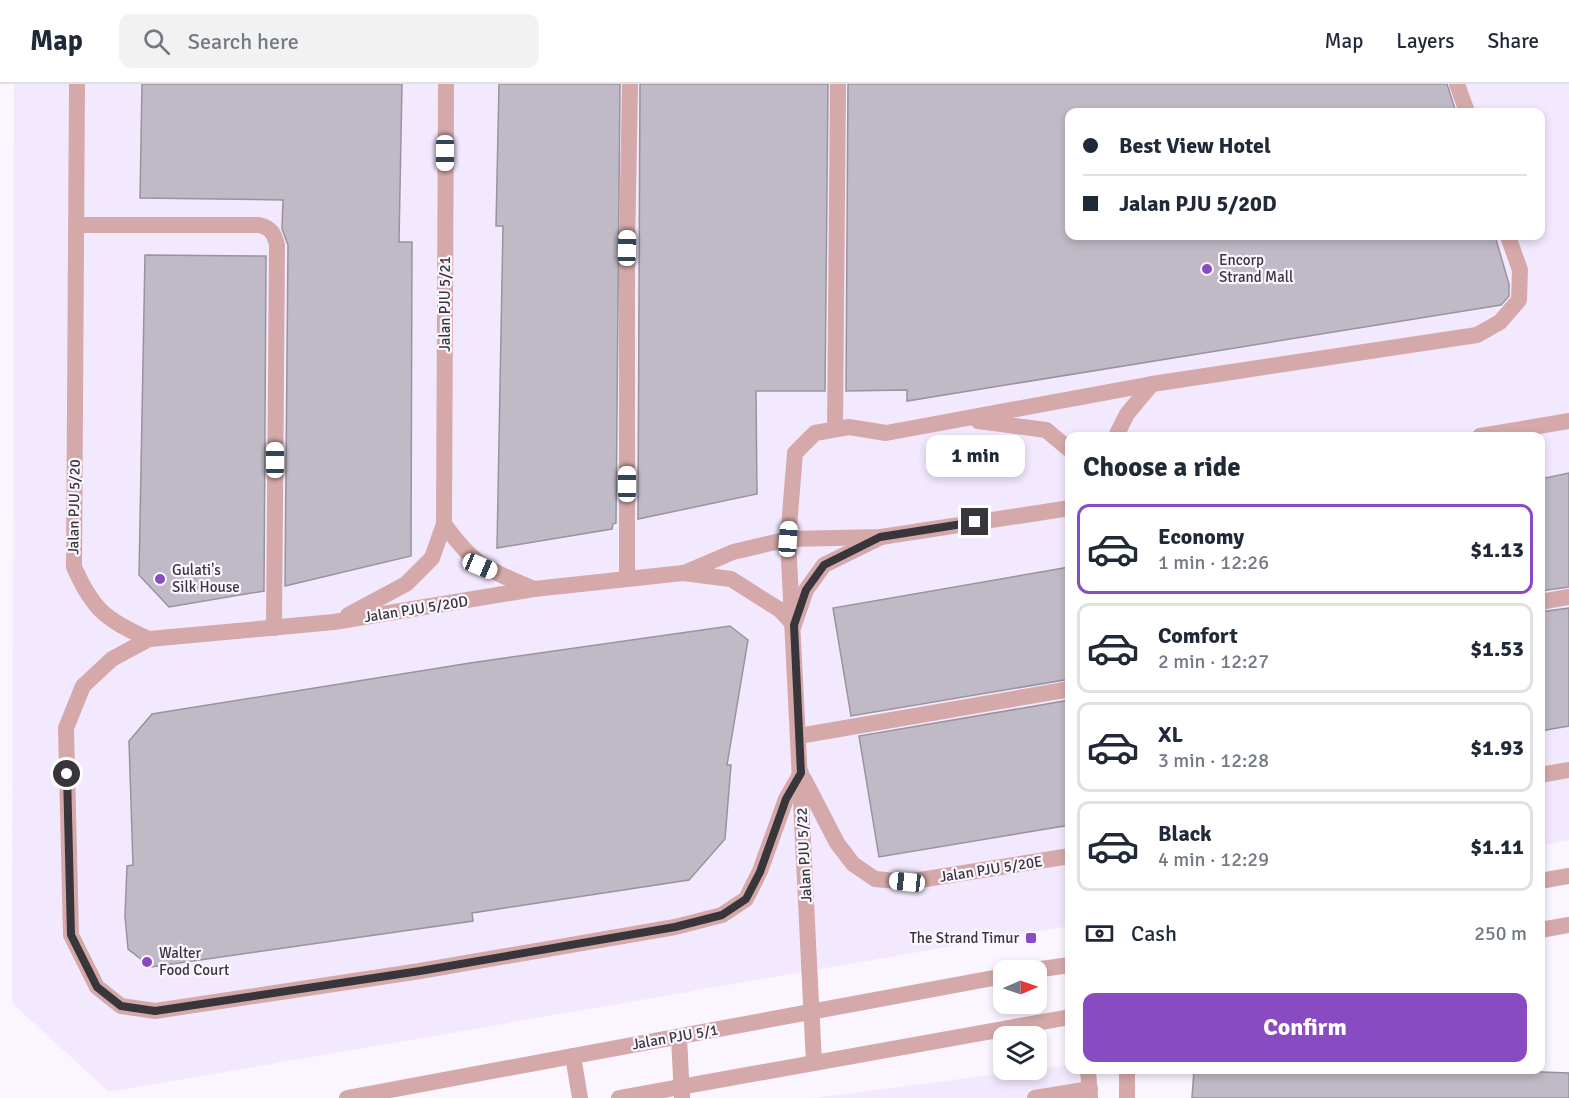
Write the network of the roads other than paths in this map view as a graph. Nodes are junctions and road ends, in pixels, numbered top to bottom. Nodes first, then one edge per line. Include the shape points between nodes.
1 (77, 84) edge
2 (446, 84) edge
3 (630, 84) edge
4 (838, 84) edge
5 (1457, 84) edge
6 (1466, 108) edge
7 (77, 225) junction
8 (1509, 240) edge
9 (1152, 384) junction
10 (962, 419) junction
11 (1569, 420) edge
12 (835, 429) junction
13 (1118, 432) edge
14 (1502, 432) edge
15 (1065, 446) edge
16 (1065, 509) edge
17 (444, 524) junction
18 (880, 537) junction
19 (788, 539) junction
20 (683, 573) junction
21 (627, 579) junction
22 (534, 589) junction
23 (1569, 597) edge
24 (1545, 601) edge
25 (334, 622) junction
26 (794, 625) junction
27 (274, 628) junction
28 (149, 639) junction
29 (1065, 690) edge
30 (799, 736) junction
31 (1569, 770) edge
32 (801, 773) junction
33 (1545, 774) edge
34 (1065, 857) edge
35 (1569, 876) edge
36 (1545, 880) edge
37 (1569, 925) edge
38 (1545, 929) edge
39 (1065, 966) edge
40 (1047, 968) edge
41 (993, 978) edge
42 (812, 1013) junction
43 (1065, 1018) edge
44 (679, 1036) junction
45 (573, 1056) junction
46 (814, 1063) junction
47 (1088, 1074) edge
48 (1127, 1074) edge
49 (682, 1092) edge
50 (1090, 1094) edge
51 (347, 1098) edge
52 (580, 1098) edge
53 (620, 1098) edge
54 (1035, 1098) edge
55 (1127, 1098) edge

1 - 7 street, Jalan PJU 5/20
2 - 17 street, Jalan PJU 5/21
3 - 21 street
4 - 12 street
5 - 6 street
7 - 27 street via 260,225 274,234
7 - 28 street, Jalan PJU 5/20 via 74,567 87,597 113,623
8 - 9 street via 1520,270 1520,300 1500,322 1477,335
9 - 10 street
9 - 13 street via 1127,414
10 - 12 street via 886,433 849,427
10 - 15 street via 1046,430
11 - 14 street
12 - 19 street, Jalan PJU 5/22 via 815,433 795,453
16 - 18 street, Jalan PJU 5/20D
17 - 22 street via 462,550 480,566
17 - 25 street, Jalan PJU 5/21 via 432,558 406,584
18 - 19 street, Jalan PJU 5/20D
18 - 26 street, Jalan PJU 5/20D via 824,565 806,590
19 - 20 street, Jalan PJU 5/20D via 733,552
19 - 26 street, Jalan PJU 5/22
20 - 21 street, Jalan PJU 5/20D
20 - 26 street, Jalan PJU 5/20D via 730,579 780,610
21 - 22 street, Jalan PJU 5/20D
22 - 25 street, Jalan PJU 5/20D
23 - 24 street
25 - 27 street, Jalan PJU 5/20D
26 - 30 street, Jalan PJU 5/22
27 - 28 street, Jalan PJU 5/20D
28 - 32 street via 112,659 83,686 66,728 71,935 97,987 121,1006 155,1011 431,969 675,927 722,915 746,899 786,799
29 - 30 street
30 - 32 street, Jalan PJU 5/22
31 - 33 street
32 - 34 street, Jalan PJU 5/20E via 837,843 853,864 875,879 907,882
32 - 42 street, Jalan PJU 5/22
35 - 36 street
37 - 38 street
39 - 40 street
41 - 42 street, Jalan PJU 5/1
42 - 44 street, Jalan PJU 5/1
42 - 46 street, Jalan PJU 5/22
43 - 46 street
44 - 45 street, Jalan PJU 5/1
44 - 49 street
45 - 51 street, Jalan PJU 5/1
45 - 52 street
46 - 49 street
47 - 50 street
48 - 55 street
49 - 53 street
50 - 54 street

